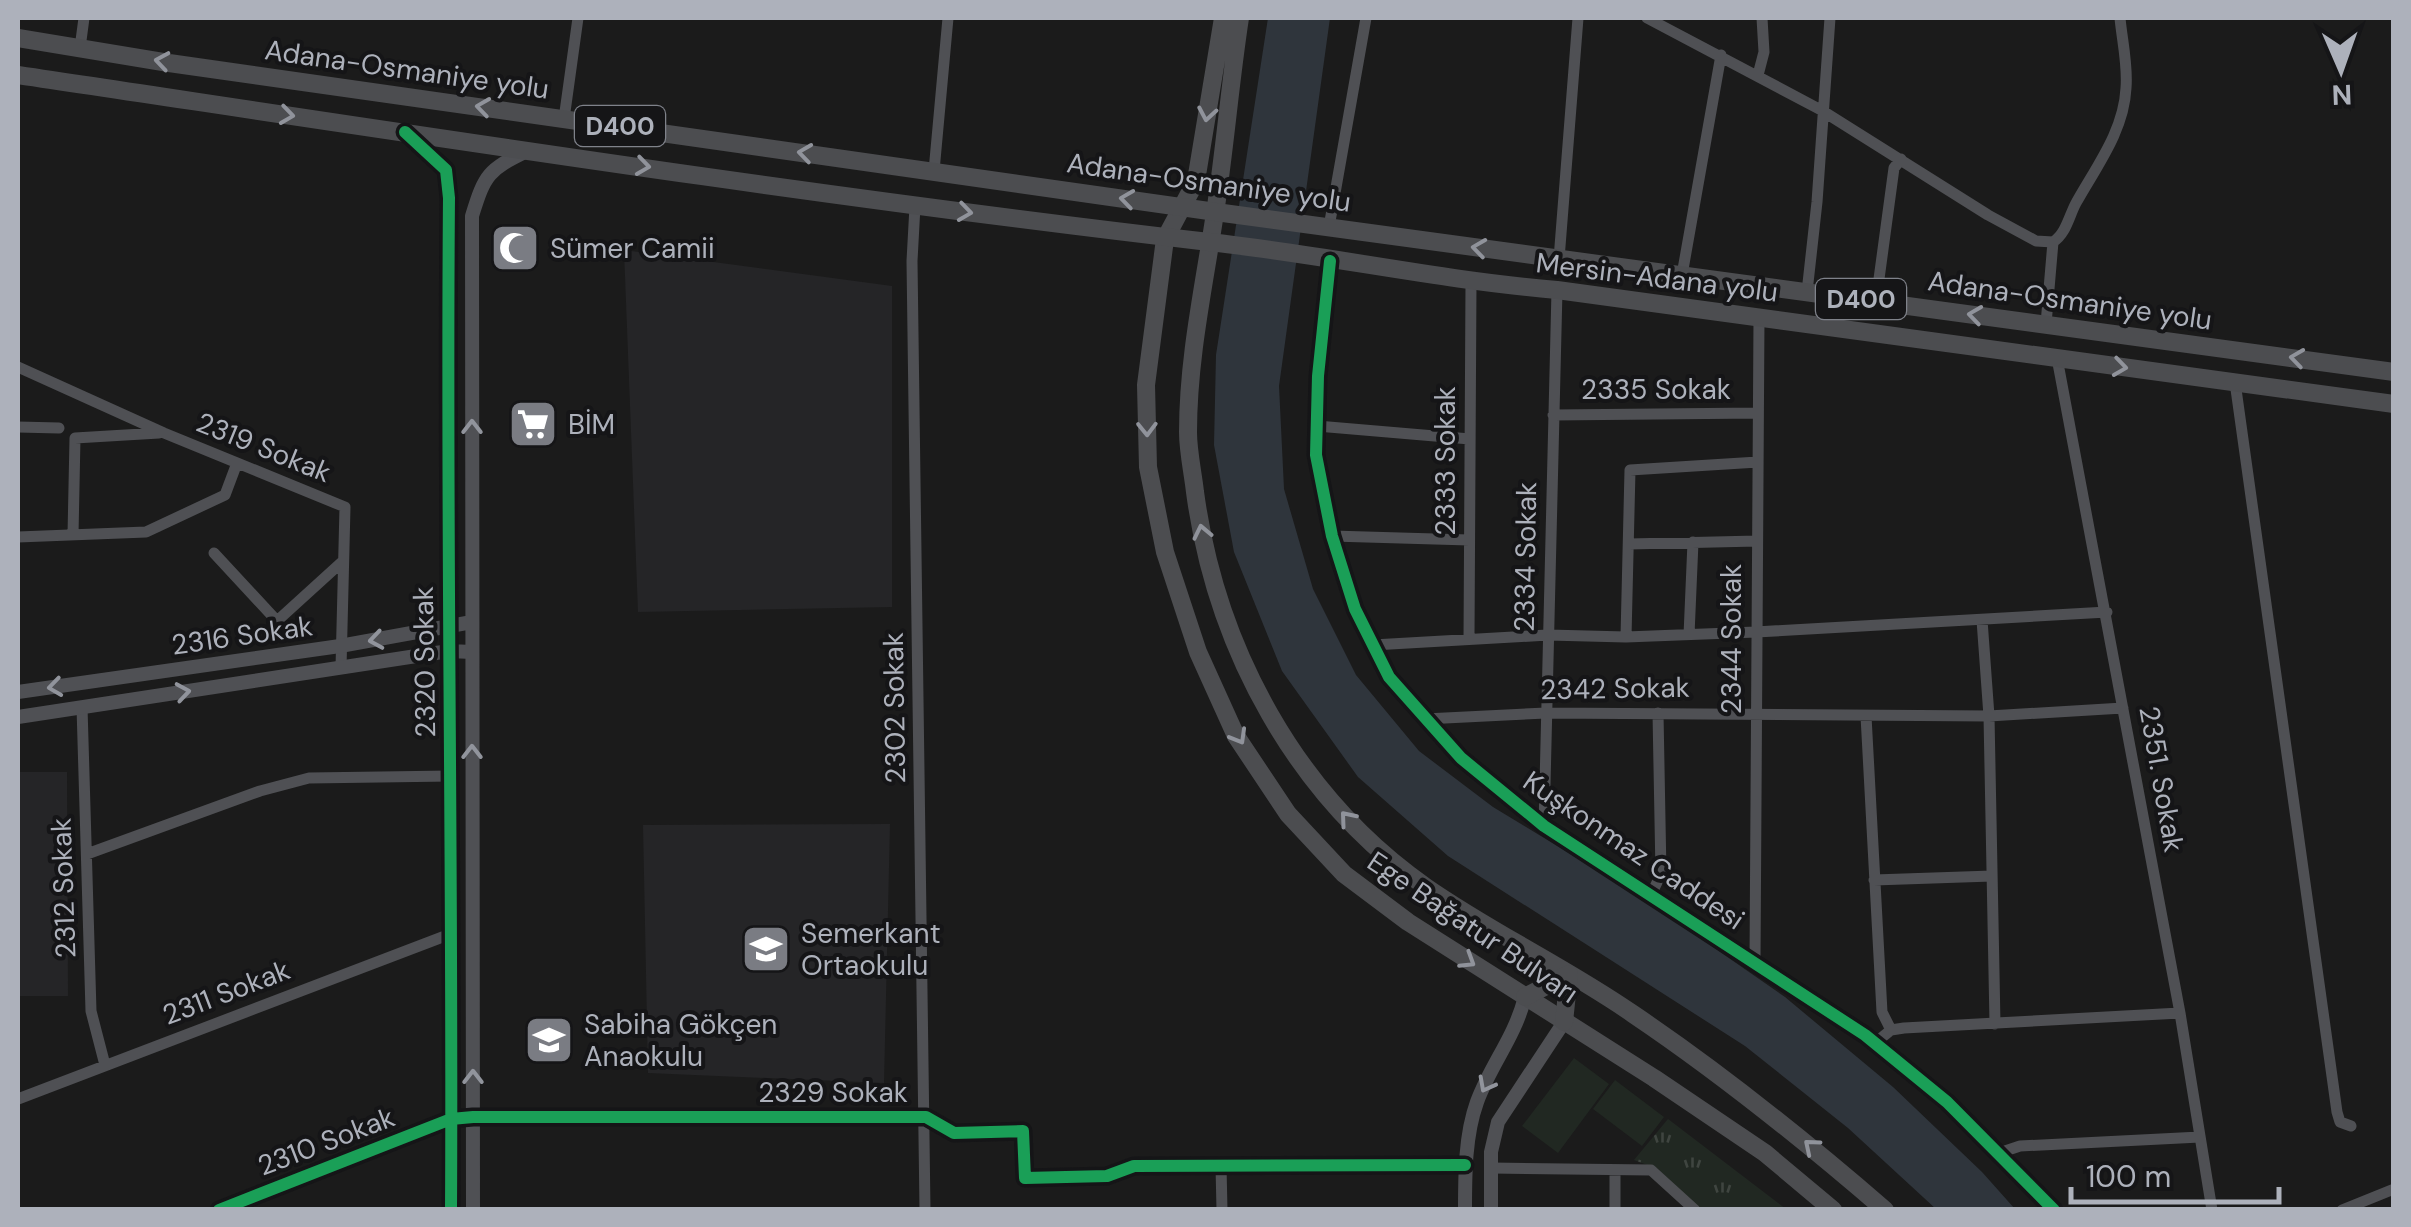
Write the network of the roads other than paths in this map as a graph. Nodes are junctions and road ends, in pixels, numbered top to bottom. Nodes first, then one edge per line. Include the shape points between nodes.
1 (84, 18) edge
2 (578, 18) edge
3 (948, 18) edge
4 (1223, 18) edge
5 (1240, 18) edge
6 (1366, 18) edge
7 (1578, 18) edge
8 (1647, 18) edge
9 (1762, 18) edge
10 (1830, 18) edge
11 (2120, 18) edge
12 (18, 38) edge
13 (80, 48) junction
14 (1721, 56) junction
15 (18, 75) edge
16 (1758, 76) junction
17 (1821, 110) junction
18 (564, 118) junction
19 (404, 132) junction
20 (529, 150) junction
21 (1901, 159) junction
22 (934, 171) junction
23 (916, 206) junction
24 (1180, 207) junction
25 (1219, 213) junction
26 (1329, 228) junction
27 (1165, 238) junction
28 (1215, 242) junction
29 (2053, 242) junction
30 (1559, 258) junction
31 (1330, 261) junction
32 (1682, 275) junction
33 (1471, 283) junction
34 (1558, 290) junction
35 (1806, 292) junction
36 (1876, 302) junction
37 (1759, 318) junction
38 (2046, 324) junction
39 (2057, 358) junction
40 (18, 367) edge
41 (2394, 372) edge
42 (2235, 382) junction
43 (2394, 404) edge
44 (1554, 414) junction
45 (1758, 414) junction
46 (1317, 426) junction
47 (18, 428) edge
48 (59, 428) dead end
49 (164, 433) junction
50 (1470, 439) junction
51 (1758, 462) junction
52 (237, 463) junction
53 (73, 535) junction
54 (1332, 536) junction
55 (18, 537) edge
56 (1470, 540) junction
57 (1757, 541) junction
58 (1694, 542) junction
59 (1628, 544) junction
60 (214, 552) dead end
61 (342, 562) junction
62 (2107, 612) junction
63 (1982, 620) junction
64 (472, 622) junction
65 (449, 628) junction
66 (1756, 632) junction
67 (1548, 635) junction
68 (1689, 635) junction
69 (1626, 637) junction
70 (1469, 639) junction
71 (1373, 645) junction
72 (340, 646) junction
73 (449, 651) junction
74 (472, 652) junction
75 (341, 668) junction
76 (18, 692) edge
77 (82, 707) junction
78 (2124, 708) junction
79 (1658, 712) junction
80 (1756, 712) junction
81 (1546, 713) junction
82 (1866, 716) junction
83 (1989, 716) junction
84 (18, 717) edge
85 (1425, 718) junction
86 (451, 776) junction
87 (1544, 826) junction
88 (86, 854) junction
89 (1992, 876) junction
90 (1874, 880) junction
91 (1651, 894) junction
92 (453, 933) junction
93 (1754, 962) junction
94 (1569, 974) junction
95 (1525, 997) junction
96 (2180, 1013) junction
97 (1564, 1022) junction
98 (1995, 1024) junction
99 (1891, 1030) junction
100 (1875, 1042) junction
101 (104, 1065) junction
102 (18, 1099) edge
103 (926, 1117) junction
104 (473, 1118) junction
105 (451, 1119) junction
106 (2351, 1126) dead end
107 (2200, 1137) junction
108 (1999, 1153) junction
109 (1221, 1166) junction
110 (1465, 1166) junction
111 (1491, 1168) junction
112 (1615, 1170) junction
113 (2394, 1190) edge
114 (219, 1210) edge
115 (451, 1210) edge
116 (473, 1210) edge
117 (925, 1210) edge
118 (1222, 1210) edge
119 (1465, 1210) edge
120 (1492, 1210) edge
121 (1615, 1210) edge
122 (1695, 1210) edge
123 (1833, 1210) edge
124 (1885, 1210) edge
125 (2054, 1210) edge
126 (2212, 1210) edge
127 (2342, 1210) edge

1 - 13 street
2 - 18 street
3 - 22 street
4 -> 24 main road, Ege Bağatur Bulvarı via 1196,180
5 - 25 main road, Ege Bağatur Bulvarı
6 - 26 street
7 - 30 street
8 - 14 street
9 - 16 street
10 - 17 street
11 - 29 street via 2123,109 2063,234
12 - 13 main road, Adana-Osmaniye yolu / D400
18 -> 13 main road, Adana-Osmaniye yolu / D400
14 - 16 street
14 - 32 street
15 -> 19 main road, D400
16 - 17 street
17 - 21 street
17 - 35 street
22 -> 18 main road, Adana-Osmaniye yolu / D400
19 - 20 main road, D400
19 - 65 street, 2320 Sokak via 446,170 450,198
20 -> 23 main road, D400
64 -> 20 street, 2320 Sokak via 472,216 492,168
21 - 29 street via 1988,215
21 - 36 street via 1894,168
24 -> 22 main road, Adana-Osmaniye yolu / D400
23 -> 27 main road, D400
23 - 103 street, 2302 Sokak
24 - 25 main road, Adana-Osmaniye yolu / D400
24 - 27 main road, Ege Bağatur Bulvarı
25 - 26 main road, Adana-Osmaniye yolu / D400
25 - 28 main road, Ege Bağatur Bulvarı
30 -> 26 main road, Adana-Osmaniye yolu / D400
27 - 28 main road, D400
27 -> 95 main road, Ege Bağatur Bulvarı via 1146,386 1148,467 1165,552 1198,652 1236,736 1288,814 1344,874
28 - 31 main road, D400
94 -> 28 main road, Ege Bağatur Bulvarı via 1426,887 1360,834 1264,710 1228,625 1201,534 1188,434 1198,322
29 - 38 street
30 - 32 main road, Adana-Osmaniye yolu / D400
31 - 33 main road, Mersin-Adana yolu / D400
31 - 46 street, Kuşkonmaz Caddesi
32 - 35 main road, Adana-Osmaniye yolu / D400
33 - 34 main road, Mersin-Adana yolu / D400
33 - 50 street, 2333 Sokak
34 - 37 main road, Mersin-Adana yolu / D400
34 - 44 street, 2334 Sokak
35 - 36 main road, Adana-Osmaniye yolu / D400
38 -> 36 main road, Adana-Osmaniye yolu / D400
37 - 39 main road, Mersin-Adana yolu / D400
37 - 45 street, 2344 Sokak
41 -> 38 main road, Adana-Osmaniye yolu / D400
39 -> 42 main road, Mersin-Adana yolu / D400
39 - 62 street, 2351. Sokak
40 - 49 street, 2319 Sokak
42 - 43 main road, Mersin-Adana yolu / D400
42 - 106 street via 2337,1112
44 - 45 street, 2335 Sokak
44 - 67 street, 2334 Sokak
45 - 51 street, 2344 Sokak
46 - 50 street
46 - 54 street, Kuşkonmaz Caddesi
47 - 48 street
49 - 52 street, 2319 Sokak
49 - 53 street via 74,438
50 - 56 street, 2333 Sokak
51 - 57 street, 2344 Sokak
51 - 59 street via 1630,470
52 - 53 street via 224,496 146,532
52 - 61 street, 2319 Sokak via 345,507
53 - 55 street
54 - 56 street
54 - 71 street, Kuşkonmaz Caddesi
56 - 70 street, 2333 Sokak
57 - 58 street
57 - 66 street, 2344 Sokak
58 - 59 street
58 - 68 street
59 - 69 street
60 - 61 street via 277,621
61 - 72 street, 2319 Sokak
62 - 63 street
62 - 78 street, 2351. Sokak
63 - 66 street
63 - 83 street
64 - 65 street, 2316 Sokak
64 - 74 street, 2320 Sokak
65 -> 72 street, 2316 Sokak
65 - 73 street, 2320 Sokak
66 - 68 street
66 - 80 street, 2344 Sokak
67 - 69 street
67 - 70 street
67 - 81 street, 2334 Sokak
68 - 69 street
70 - 71 street
71 - 85 street, Kuşkonmaz Caddesi via 1389,678
72 - 75 street, 2319 Sokak
72 -> 76 street, 2316 Sokak
73 - 74 street, 2316 Sokak
73 - 75 street, 2316 Sokak
73 - 86 street, 2320 Sokak
104 -> 74 street, 2320 Sokak
77 -> 75 street, 2316 Sokak
77 - 84 street, 2316 Sokak
77 - 88 street, 2312 Sokak
78 - 83 street, 2342 Sokak
78 - 96 street, 2351. Sokak
79 - 80 street, 2342 Sokak
79 - 81 street, 2342 Sokak
79 - 91 street via 1661,874
80 - 82 street, 2342 Sokak
80 - 93 street, 2344 Sokak
81 - 85 street, 2342 Sokak
81 - 87 street, 2334 Sokak
82 - 83 street, 2342 Sokak
82 - 90 street
83 - 89 street
85 - 87 street, Kuşkonmaz Caddesi via 1460,758
86 - 88 street via 309,778
86 - 92 street, 2320 Sokak
87 - 91 street, Kuşkonmaz Caddesi
88 - 101 street, 2312 Sokak via 91,1010
89 - 90 street
89 - 98 street
90 - 99 street via 1882,1012
91 - 93 street, Kuşkonmaz Caddesi
92 - 101 street, 2311 Sokak
92 - 105 street, 2320 Sokak
93 - 100 street, Kuşkonmaz Caddesi
94 - 95 main road
94 - 97 main road
124 -> 94 main road, Ege Bağatur Bulvarı via 1772,1113
95 - 97 main road, Ege Bağatur Bulvarı
95 -> 110 street via 1516,1029 1477,1103
96 - 98 street
96 - 107 street, 2351. Sokak
97 - 111 street via 1498,1122
97 - 123 main road, Ege Bağatur Bulvarı via 1765,1153
98 - 99 street
99 - 100 street
100 - 108 street, Kuşkonmaz Caddesi
101 - 102 street, 2311 Sokak
103 - 104 street, 2329 Sokak
103 - 109 street, 2329 Sokak via 954,1132 1023,1131 1025,1178 1108,1176 1134,1166
103 - 117 street, 2302 Sokak
104 - 105 street, 2329 Sokak
104 - 116 street, 2320 Sokak
105 - 114 street, 2310 Sokak
105 - 115 street, 2320 Sokak
107 - 108 street via 2020,1146
107 - 126 street, 2351. Sokak
108 - 125 street, Kuşkonmaz Caddesi
109 - 110 street, 2329 Sokak
109 - 118 street
110 - 119 street
111 - 112 street
111 - 120 street
112 - 121 street
112 - 122 street via 1651,1170
113 - 127 street

